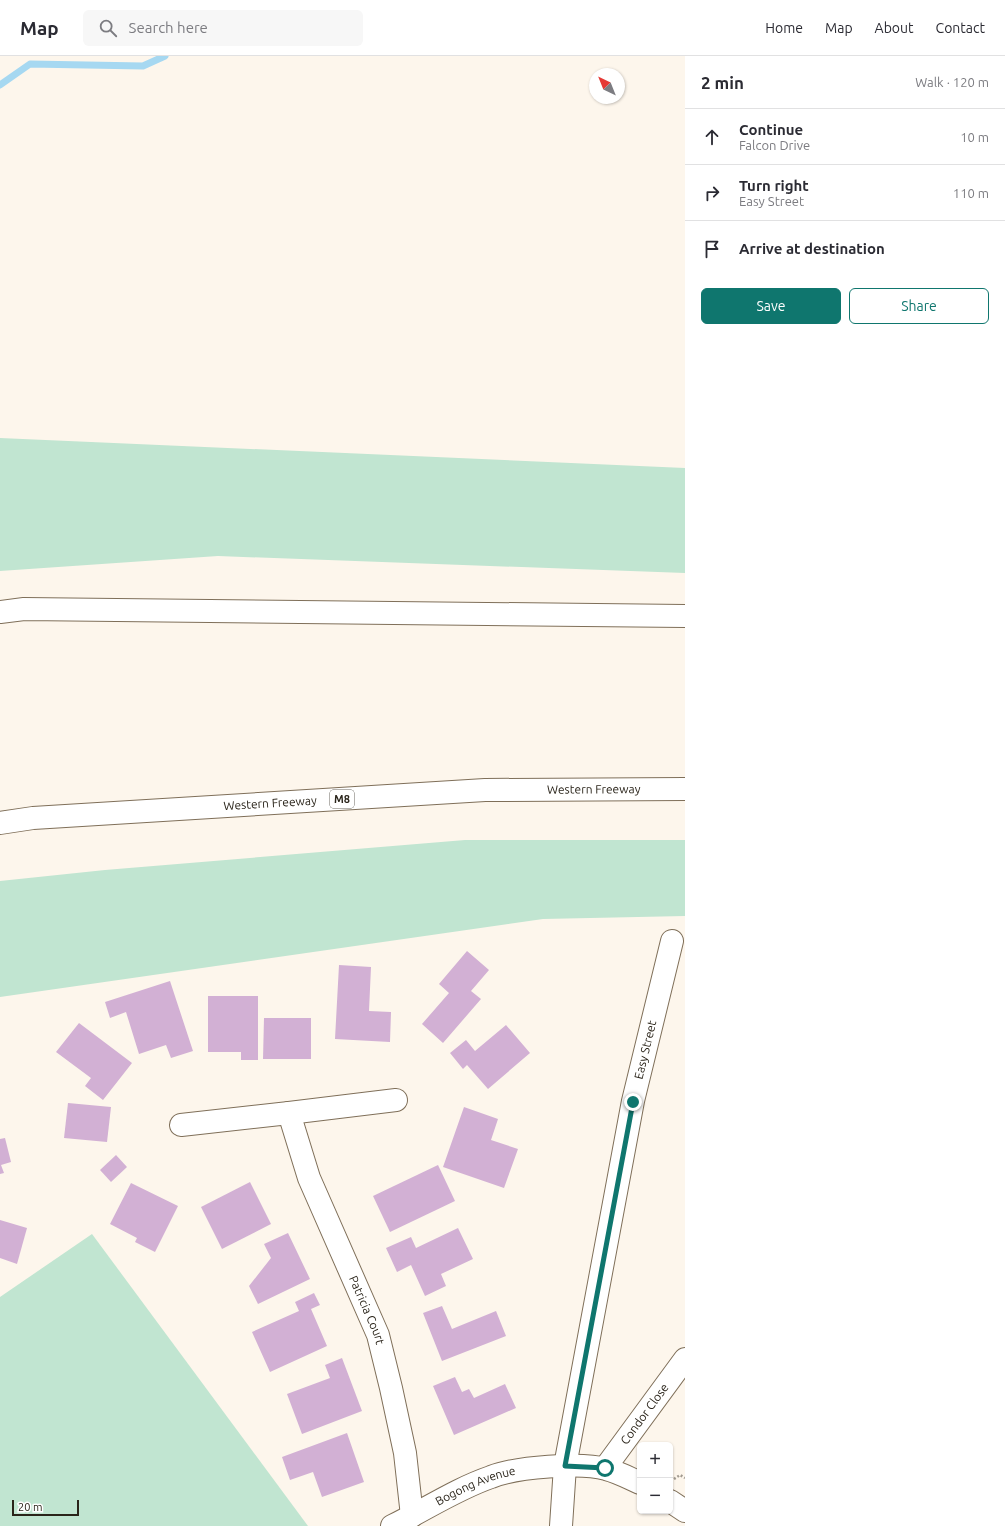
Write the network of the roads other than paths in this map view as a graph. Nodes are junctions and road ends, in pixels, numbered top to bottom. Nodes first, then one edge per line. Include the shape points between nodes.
1 (0, 612) edge
2 (685, 616) edge
3 (685, 789) edge
4 (0, 823) edge
5 (672, 940) dead end
6 (396, 1100) dead end
7 (289, 1113) junction
8 (181, 1125) dead end
9 (685, 1359) edge
10 (565, 1466) junction
11 (605, 1468) junction
12 (637, 1482) edge
13 (673, 1503) edge
14 (685, 1511) edge
15 (412, 1516) junction
16 (392, 1526) edge
17 (561, 1526) edge

1 - 2 main road via 24,609
3 - 4 main road, Western Freeway / M8 via 485,790 33,818
5 - 10 main road, Easy Street via 633,1102
6 - 7 main road
7 - 8 main road
7 - 15 main road, Patricia Court via 309,1178 378,1335 405,1453
9 - 11 main road, Condor Close
10 - 11 main road, Bogong Avenue
10 - 15 main road, Bogong Avenue via 517,1470 490,1477
10 - 17 main road, Easy Street
11 - 12 main road, Bogong Avenue
13 - 14 main road
15 - 16 main road, Bogong Avenue

